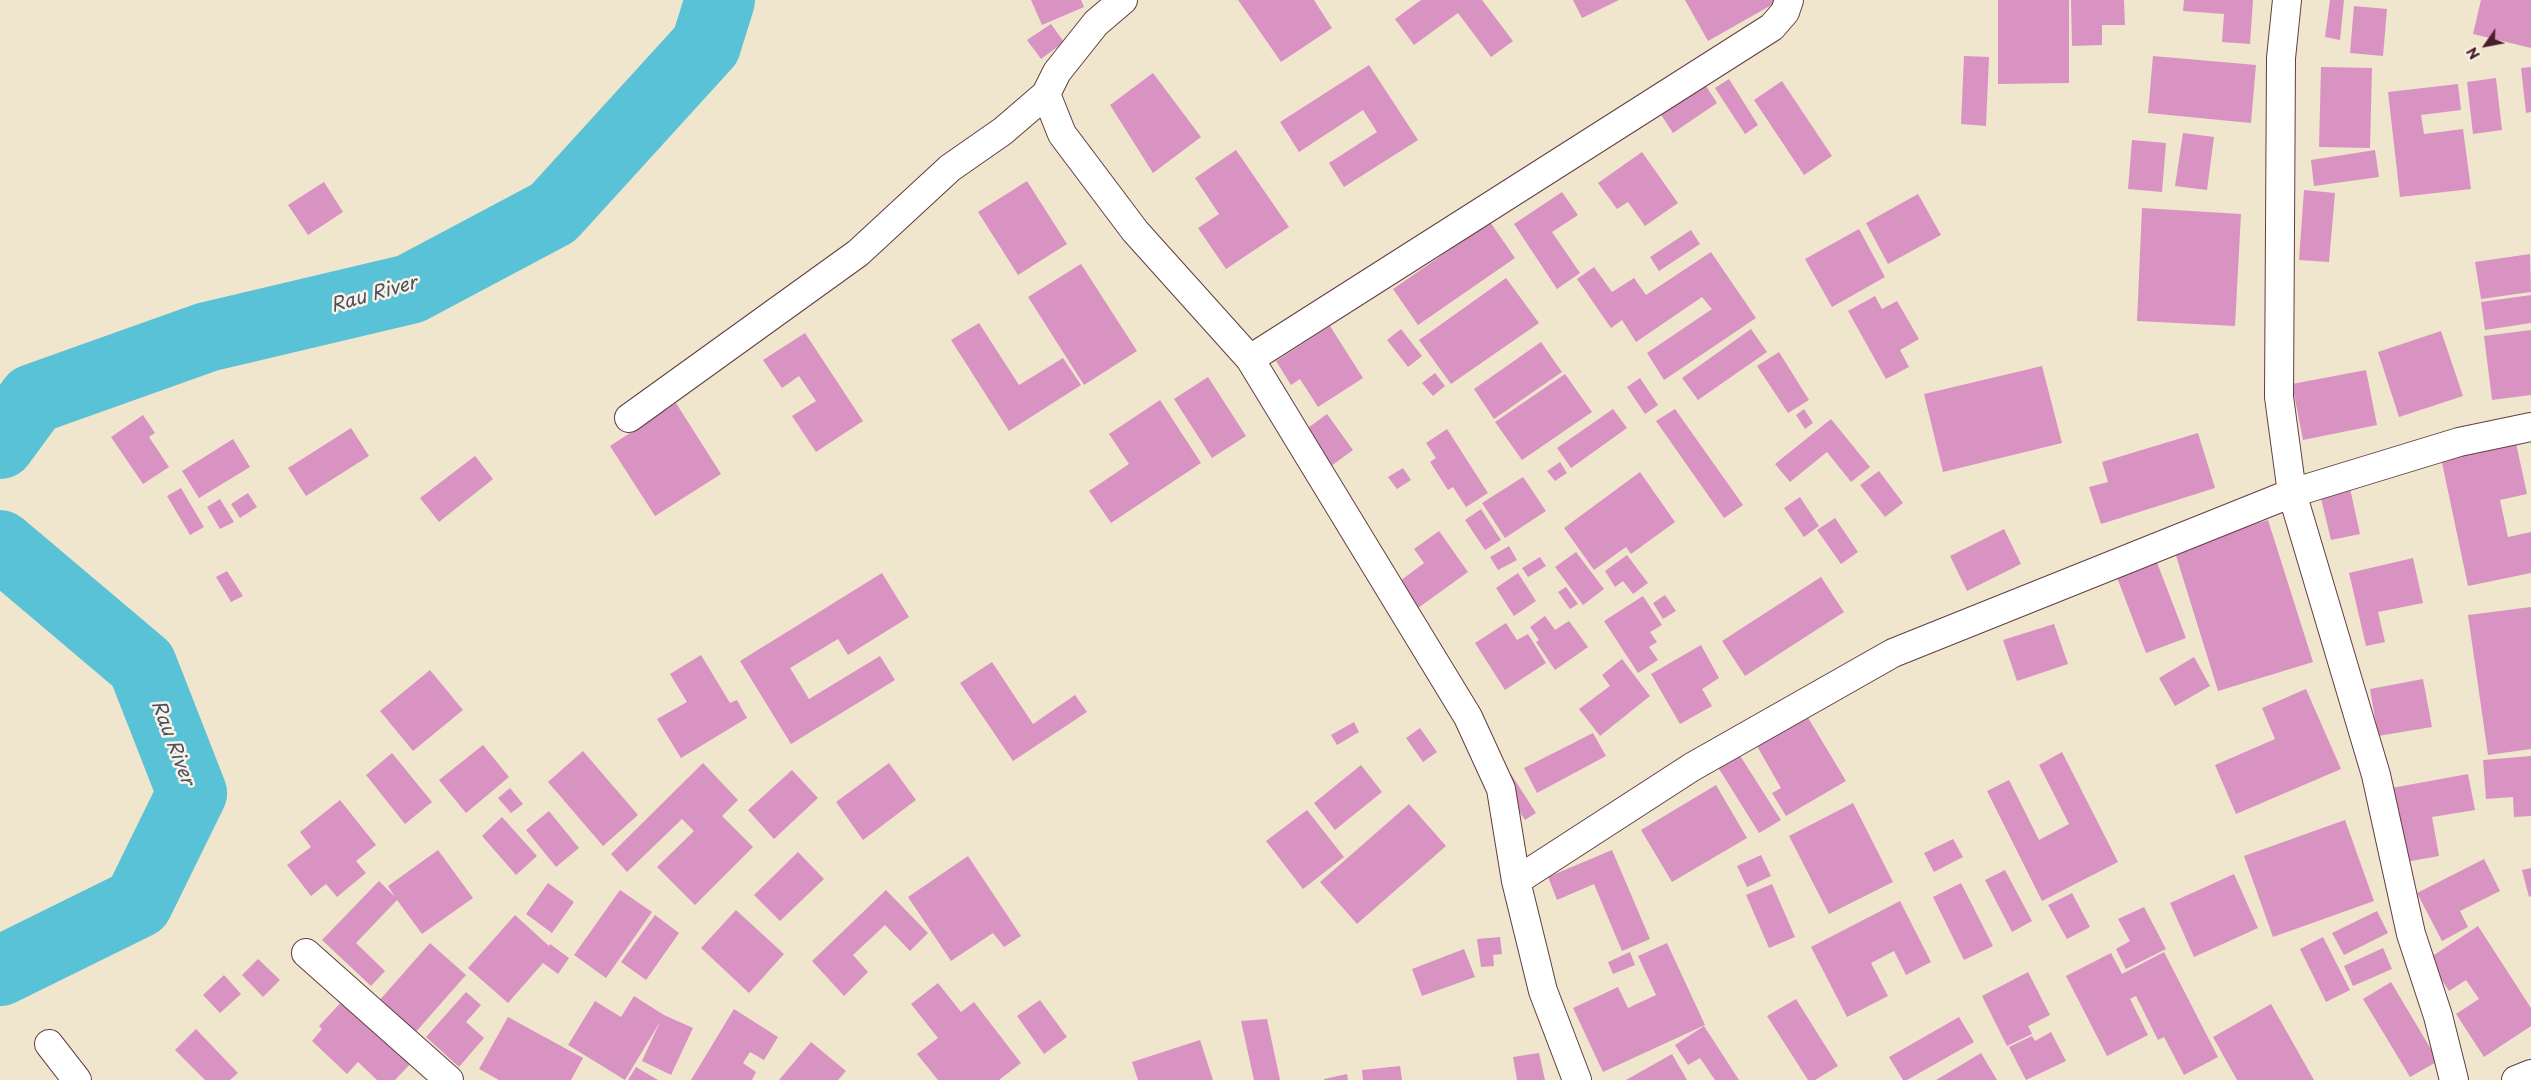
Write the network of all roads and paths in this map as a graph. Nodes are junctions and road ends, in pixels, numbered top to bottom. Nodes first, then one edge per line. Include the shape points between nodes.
1 (1124, 0) edge
2 (1789, 0) edge
3 (2288, 0) edge
4 (1046, 94) junction
5 (1250, 359) junction
6 (629, 418) dead end
7 (2531, 427) edge
8 (2292, 493) junction
9 (1516, 881) junction
10 (306, 952) dead end
11 (49, 1044) dead end
12 (2531, 1074) edge
13 (77, 1080) edge
14 (449, 1080) edge
15 (1577, 1080) edge
16 (2454, 1080) edge
17 (2516, 1080) edge

1 - 4 street via 1096,23 1057,72
2 - 5 street via 1785,12 1772,27
3 - 8 street via 2281,58 2280,397
4 - 5 street via 1062,134 1135,231
4 - 6 street via 1003,131 950,168 858,253
5 - 9 street via 1468,717 1501,789
7 - 8 street via 2459,442
8 - 9 street via 1893,653 1692,768
8 - 16 street via 2376,775 2411,934 2438,1016
9 - 15 street via 1543,991
10 - 14 street
11 - 13 street
12 - 17 street

